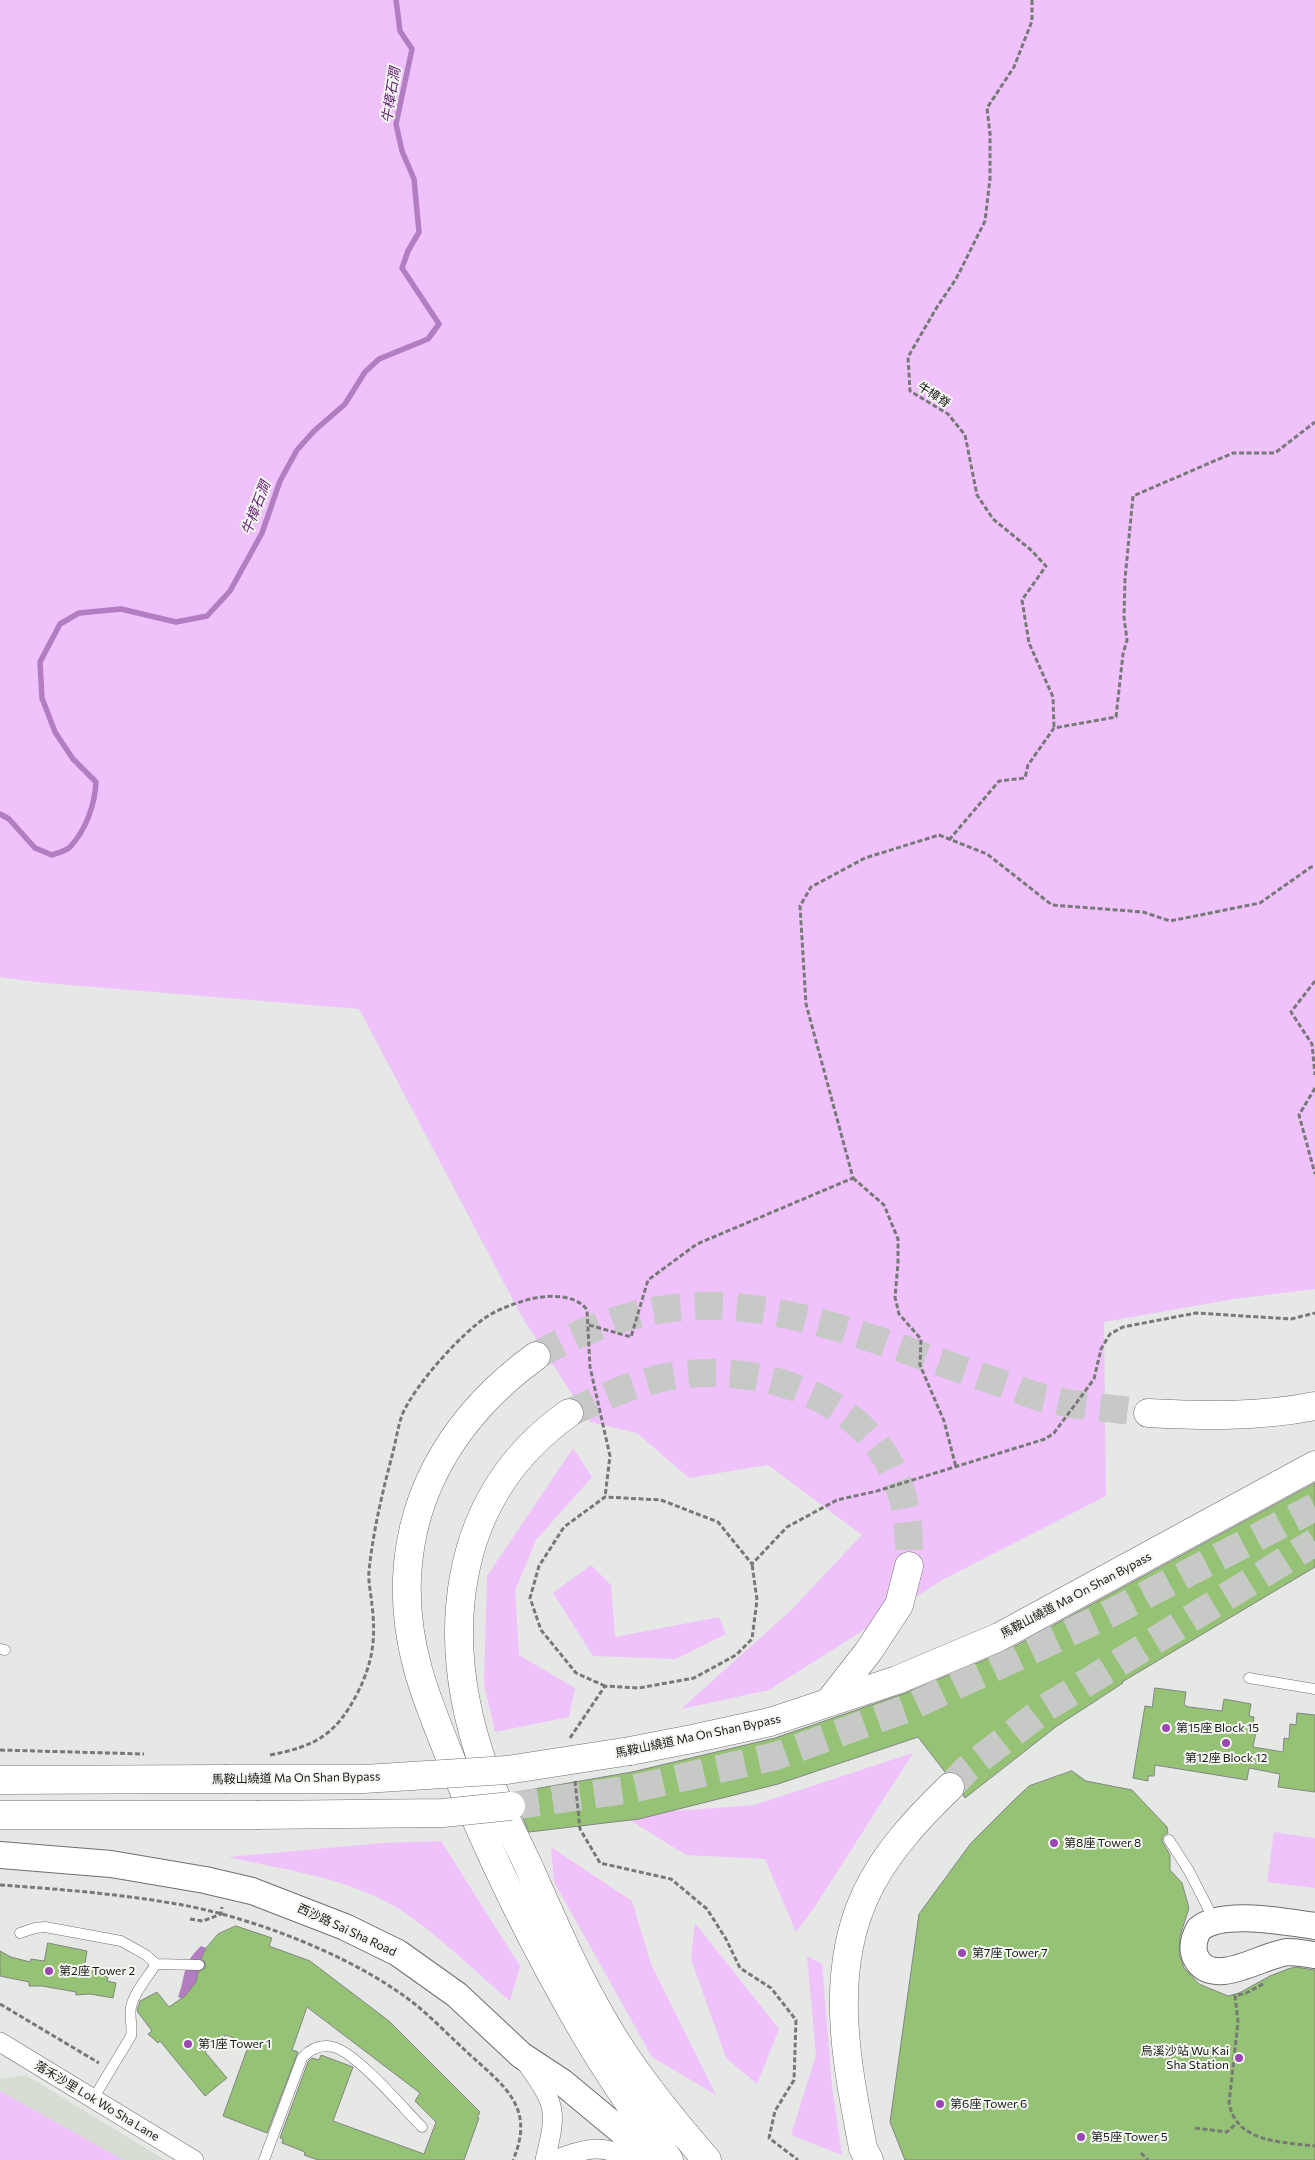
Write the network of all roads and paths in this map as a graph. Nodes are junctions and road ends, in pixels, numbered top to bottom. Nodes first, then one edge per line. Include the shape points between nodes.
1 (1032, 0) edge
2 (1315, 422) edge
3 (1054, 728) junction
4 (950, 840) junction
5 (1315, 867) edge
6 (1315, 981) edge
7 (1315, 1075) edge
8 (1315, 1088) edge
9 (1315, 1174) edge
10 (853, 1178) junction
11 (1315, 1313) edge
12 (589, 1325) junction
13 (536, 1356) tunnel mouth
14 (1315, 1406) edge
15 (569, 1413) tunnel mouth
16 (1148, 1413) tunnel mouth
17 (1315, 1465) edge
18 (956, 1467) junction
19 (605, 1497) junction
20 (752, 1564) junction
21 (909, 1566) tunnel mouth
22 (1249, 1678) dead end
23 (605, 1686) junction
24 (1315, 1689) edge
25 (829, 1702) junction
26 (571, 1747) dead end
27 (0, 1750) edge
28 (146, 1754) dead end
29 (262, 1756) dead end
30 (574, 1775) dead end
31 (0, 1780) edge
32 (950, 1787) tunnel mouth
33 (512, 1806) tunnel mouth
34 (0, 1815) edge
35 (1169, 1840) dead end
36 (0, 1856) edge
37 (0, 1885) edge
38 (223, 1904) dead end
39 (221, 1914) junction
40 (190, 1918) dead end
41 (1216, 1920) junction
42 (1315, 1926) edge
43 (20, 1933) dead end
44 (1315, 1955) edge
45 (156, 1964) junction
46 (199, 1965) dead end
47 (1235, 1996) dead end
48 (0, 2004) edge
49 (0, 2042) edge
50 (521, 2055) junction
51 (110, 2070) junction
52 (93, 2099) junction
53 (1237, 2123) junction
54 (422, 2127) dead end
55 (1195, 2128) dead end
56 (1315, 2146) edge
57 (1142, 2153) dead end
58 (194, 2160) edge
59 (264, 2160) edge
60 (513, 2160) edge
61 (545, 2160) edge
62 (555, 2160) edge
63 (636, 2160) edge
64 (656, 2160) edge
65 (669, 2160) edge
66 (707, 2160) edge
67 (798, 2160) edge
68 (869, 2160) edge
69 (1148, 2160) edge

1 - 3 path, 牛樟脊 via 1032,21 1014,67 987,108 990,161 985,221 956,279 908,357 910,391 948,414 965,435 977,495 993,519 1046,566 1022,600 1029,643 1053,697
2 - 3 path via 1275,453 1233,453 1132,496 1125,579 1127,640 1122,654 1116,717
3 - 4 path via 1028,765 1025,778 999,781
4 - 5 path via 986,854 1052,905 1143,912 1170,921 1260,903
4 - 10 path via 939,835 865,858 811,886 800,906 806,1004
6 - 7 path via 1291,1012 1312,1044
8 - 9 path via 1299,1115
10 - 12 path via 697,1244 648,1280 632,1337
10 - 18 path via 884,1205 898,1239 895,1297 899,1314 921,1339 920,1365 944,1422
11 - 18 path via 1291,1319 1196,1313 1123,1327 1110,1334 1101,1349 1094,1379 1054,1433 1045,1439
12 - 19 path via 590,1367 610,1456
12 - 29 path via 584,1306 567,1298 528,1299 503,1308 487,1316 455,1344 419,1387 402,1414 383,1488 369,1572 375,1628 372,1657 358,1691 343,1719 322,1739 297,1749
13 - 65 main road via 502,1382 474,1410 448,1445 431,1478 414,1527 408,1562 407,1613 411,1648 429,1706 512,1898 586,2035
14 - 16 main road via 1278,1413 1234,1415
15 - 66 main road via 537,1438 511,1467 487,1507 472,1541 460,1605 460,1645 466,1700 485,1771 583,1982 631,2065
17 - 25 main road, 馬鞍山繞道 Ma On Shan Bypass via 999,1637 897,1680
18 - 20 path via 836,1500 786,1527
19 - 20 path via 661,1500 718,1522
19 - 23 path via 564,1527 539,1566 530,1598 541,1630 576,1673
20 - 23 path via 757,1600 752,1639 736,1655 694,1678 639,1688
21 - 25 main road via 899,1605
22 - 24 lane
23 - 26 path via 570,1738
25 - 31 main road, 馬鞍山繞道 Ma On Shan Bypass, bridge via 770,1722 692,1740 507,1770 364,1779
27 - 28 path
30 - 67 path via 580,1829 600,1862 671,1879 707,1909 740,1968 771,1988 796,2020 794,2080 775,2110 769,2138
32 - 68 main road via 916,1821 883,1866 866,1894 847,1952 843,1981 846,2043 863,2148
33 - 34 main road, bridge via 443,1813
35 - 41 lane
36 - 50 main road, 西沙路 Sai Sha Road via 111,1864 163,1872 252,1891 300,1908 366,1936 415,1965 457,1995
37 - 39 path via 177,1904
38 - 39 path
39 - 40 path via 203,1921
39 - 60 path via 334,1955 409,1999 514,2098 522,2128
41 - 42 main road via 1278,1921
41 - 44 main road via 1199,1929 1194,1939 1192,1959 1215,1972 1234,1974 1288,1952
43 - 45 lane via 45,1927 106,1938 134,1948
45 - 46 lane
45 - 51 lane via 133,2000 131,2036
47 - 53 path via 1238,2022 1228,2103
48 - 51 path
49 - 52 street, 落禾沙里 Lok Wo Sha Lane
50 - 61 street via 546,2090 552,2107 553,2129
50 - 64 main road, 西沙路 Sai Sha Road via 562,2082
51 - 52 lane
52 - 58 street, 落禾沙里 Lok Wo Sha Lane
53 - 55 path via 1227,2132
53 - 56 path via 1252,2135 1262,2138
54 - 59 lane via 357,2062 341,2050 324,2046 302,2058
57 - 69 path
62 - 63 street via 579,2150 597,2148

